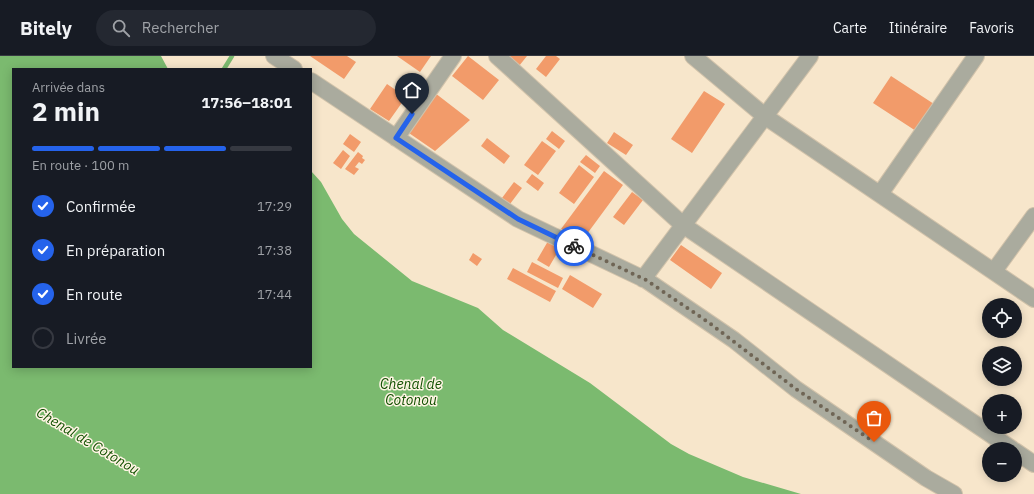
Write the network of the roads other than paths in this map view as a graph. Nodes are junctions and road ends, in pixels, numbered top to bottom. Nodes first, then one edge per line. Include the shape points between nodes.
1 (274, 56) edge
2 (453, 56) edge
3 (497, 56) edge
4 (693, 56) edge
5 (810, 56) edge
6 (976, 56) edge
7 (292, 68) edge
8 (312, 82) edge
9 (766, 117) junction
10 (396, 138) junction
11 (880, 194) junction
12 (1034, 216) edge
13 (683, 225) junction
14 (994, 272) junction
15 (643, 279) junction
16 (1034, 299) edge
17 (1002, 442) edge
18 (1022, 456) edge
19 (1034, 464) edge
20 (954, 494) edge

1 - 7 street
2 - 10 street
3 - 13 street
4 - 9 street
5 - 9 street
6 - 11 street
8 - 10 street
9 - 11 street
9 - 13 street
10 - 15 street via 518,219
11 - 14 street
12 - 14 street
13 - 15 street
13 - 17 street
14 - 16 street
15 - 20 street via 734,340 796,389 926,478
18 - 19 street

